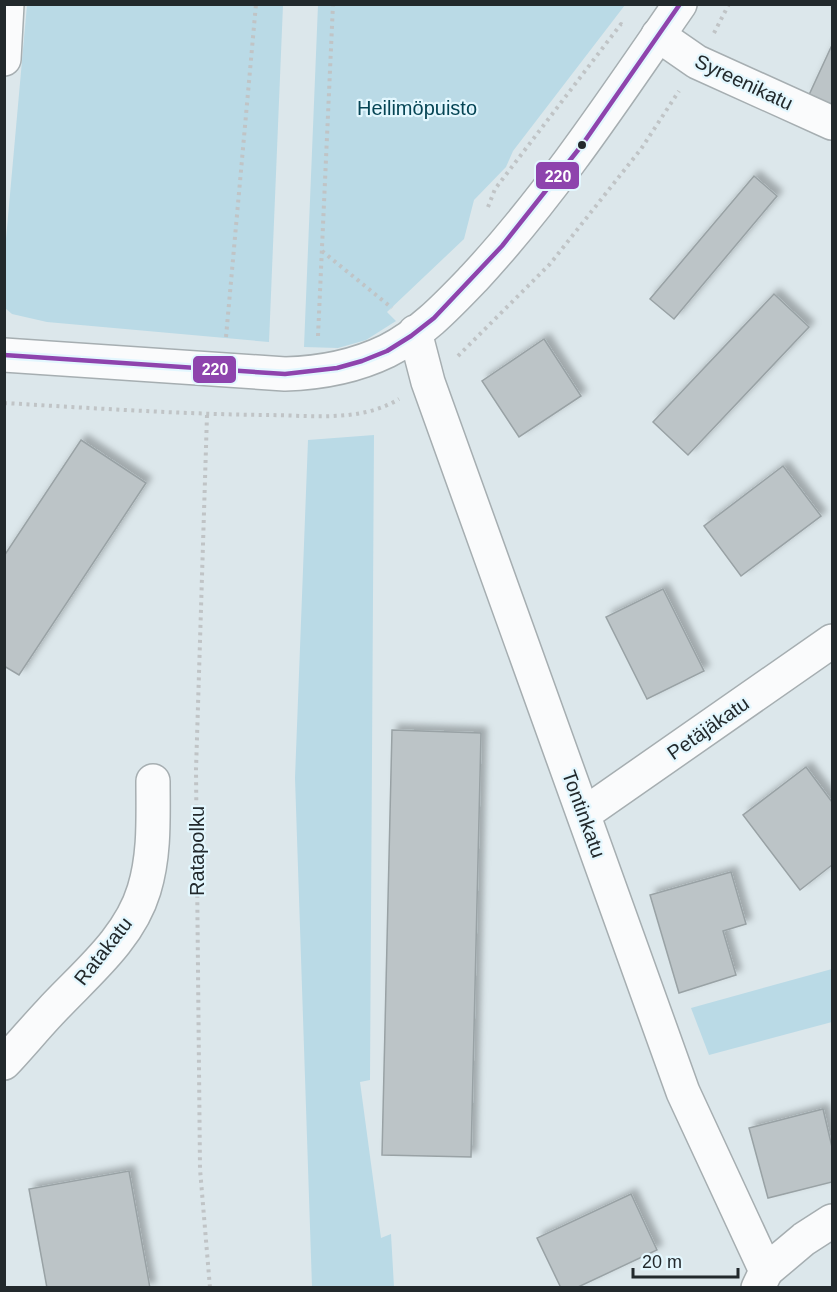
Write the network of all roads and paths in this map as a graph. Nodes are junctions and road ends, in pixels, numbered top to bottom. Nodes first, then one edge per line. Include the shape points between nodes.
1 (7, 4) edge
2 (256, 4) edge
3 (333, 4) edge
4 (680, 4) edge
5 (658, 35) junction
6 (4, 59) edge
7 (832, 123) edge
8 (322, 251) junction
9 (415, 332) junction
10 (4, 355) edge
11 (223, 371) junction
12 (315, 373) junction
13 (207, 414) dead end
14 (832, 641) edge
15 (153, 780) dead end
16 (584, 814) junction
17 (4, 1064) edge
18 (832, 1221) edge
19 (762, 1279) edge
20 (210, 1287) edge

1 - 6 street
2 - 11 path
3 - 8 path
4 - 5 street
5 - 7 street, Syreenikatu via 697,62
5 - 9 street via 506,243 443,310
8 - 9 path via 399,313
8 - 12 path
9 - 12 street via 363,361
9 - 16 street, Tontinkatu via 428,382
10 - 11 street
11 - 12 street
13 - 20 path, Ratapolku via 196,782 200,1169
14 - 16 street, Petäjäkatu
15 - 17 street, Ratakatu via 153,848 144,891 124,930 93,970
16 - 19 street, Tontinkatu via 683,1092
18 - 19 street via 804,1239

